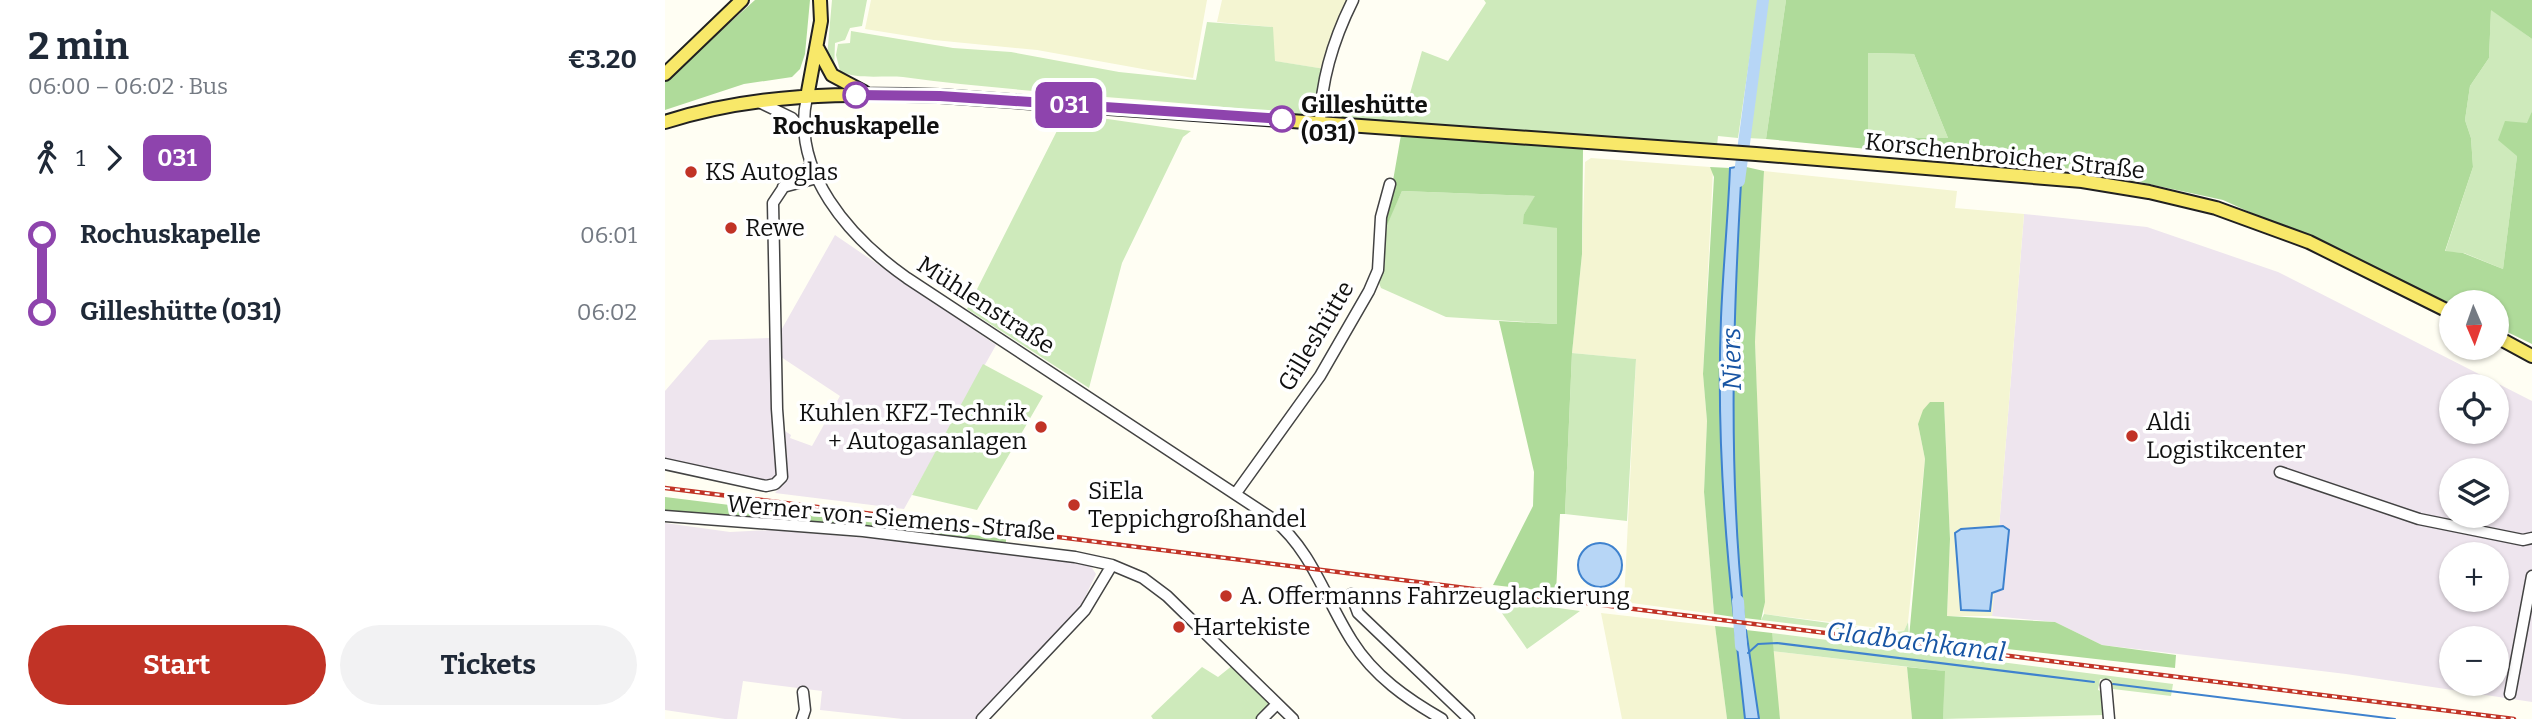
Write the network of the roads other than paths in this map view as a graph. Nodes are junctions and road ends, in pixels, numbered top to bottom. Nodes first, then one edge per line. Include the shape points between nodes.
1 (742, 0) edge
2 (820, 0) edge
3 (1353, 0) edge
4 (817, 49) junction
5 (665, 74) edge
6 (877, 95) junction
7 (807, 97) junction
8 (759, 102) junction
9 (665, 122) edge
10 (1320, 122) junction
11 (802, 129) junction
12 (811, 166) junction
13 (817, 178) junction
14 (1390, 184) dead end
15 (783, 187) junction
16 (2439, 307) edge
17 (2509, 344) edge
18 (2532, 356) edge
19 (665, 464) edge
20 (2280, 472) dead end
21 (1236, 493) junction
22 (665, 516) edge
23 (2532, 538) edge
24 (1112, 565) junction
25 (2532, 576) edge
26 (1352, 594) dead end
27 (2106, 685) dead end
28 (803, 692) dead end
29 (2510, 694) dead end
30 (1277, 704) junction
31 (802, 719) edge
32 (982, 719) edge
33 (1262, 719) edge
34 (1293, 719) edge
35 (1441, 719) edge
36 (1469, 719) edge
37 (2109, 719) edge

1 - 5 main road
2 - 4 main road, Mühlenstraße
3 - 10 street via 1323,83
4 - 6 main road via 832,75
4 - 7 main road, Mühlenstraße
6 - 7 main road, Korschenbroicher Straße
6 - 10 main road, Korschenbroicher Straße
7 - 8 main road, Korschenbroicher Straße
7 - 11 street, Mühlenstraße
8 - 9 main road, Korschenbroicher Straße
8 - 11 street via 788,116
10 - 16 main road, Korschenbroicher Straße via 2069,180 2149,192 2216,208 2309,242
11 - 12 street, Mühlenstraße
12 - 13 street, Mühlenstraße
12 - 15 street
13 - 15 street
13 - 21 street, Mühlenstraße via 855,233 888,264
14 - 21 street, Gilleshütte via 1381,216 1378,270 1369,291 1320,376
15 - 19 street via 773,205 782,477 767,486
17 - 18 main road
20 - 23 street via 2419,519 2522,540
21 - 35 street, Mühlenstraße via 1278,523 1302,549 1361,654 1397,690
22 - 24 street, Werner-von-Siemens-Straße via 903,536
24 - 30 street, Werner-von-Siemens-Straße via 1143,578 1167,596
24 - 32 street via 1085,610
25 - 29 street
26 - 36 street via 1358,613
27 - 37 street
28 - 31 street
30 - 33 street
30 - 34 street, Werner-von-Siemens-Straße

